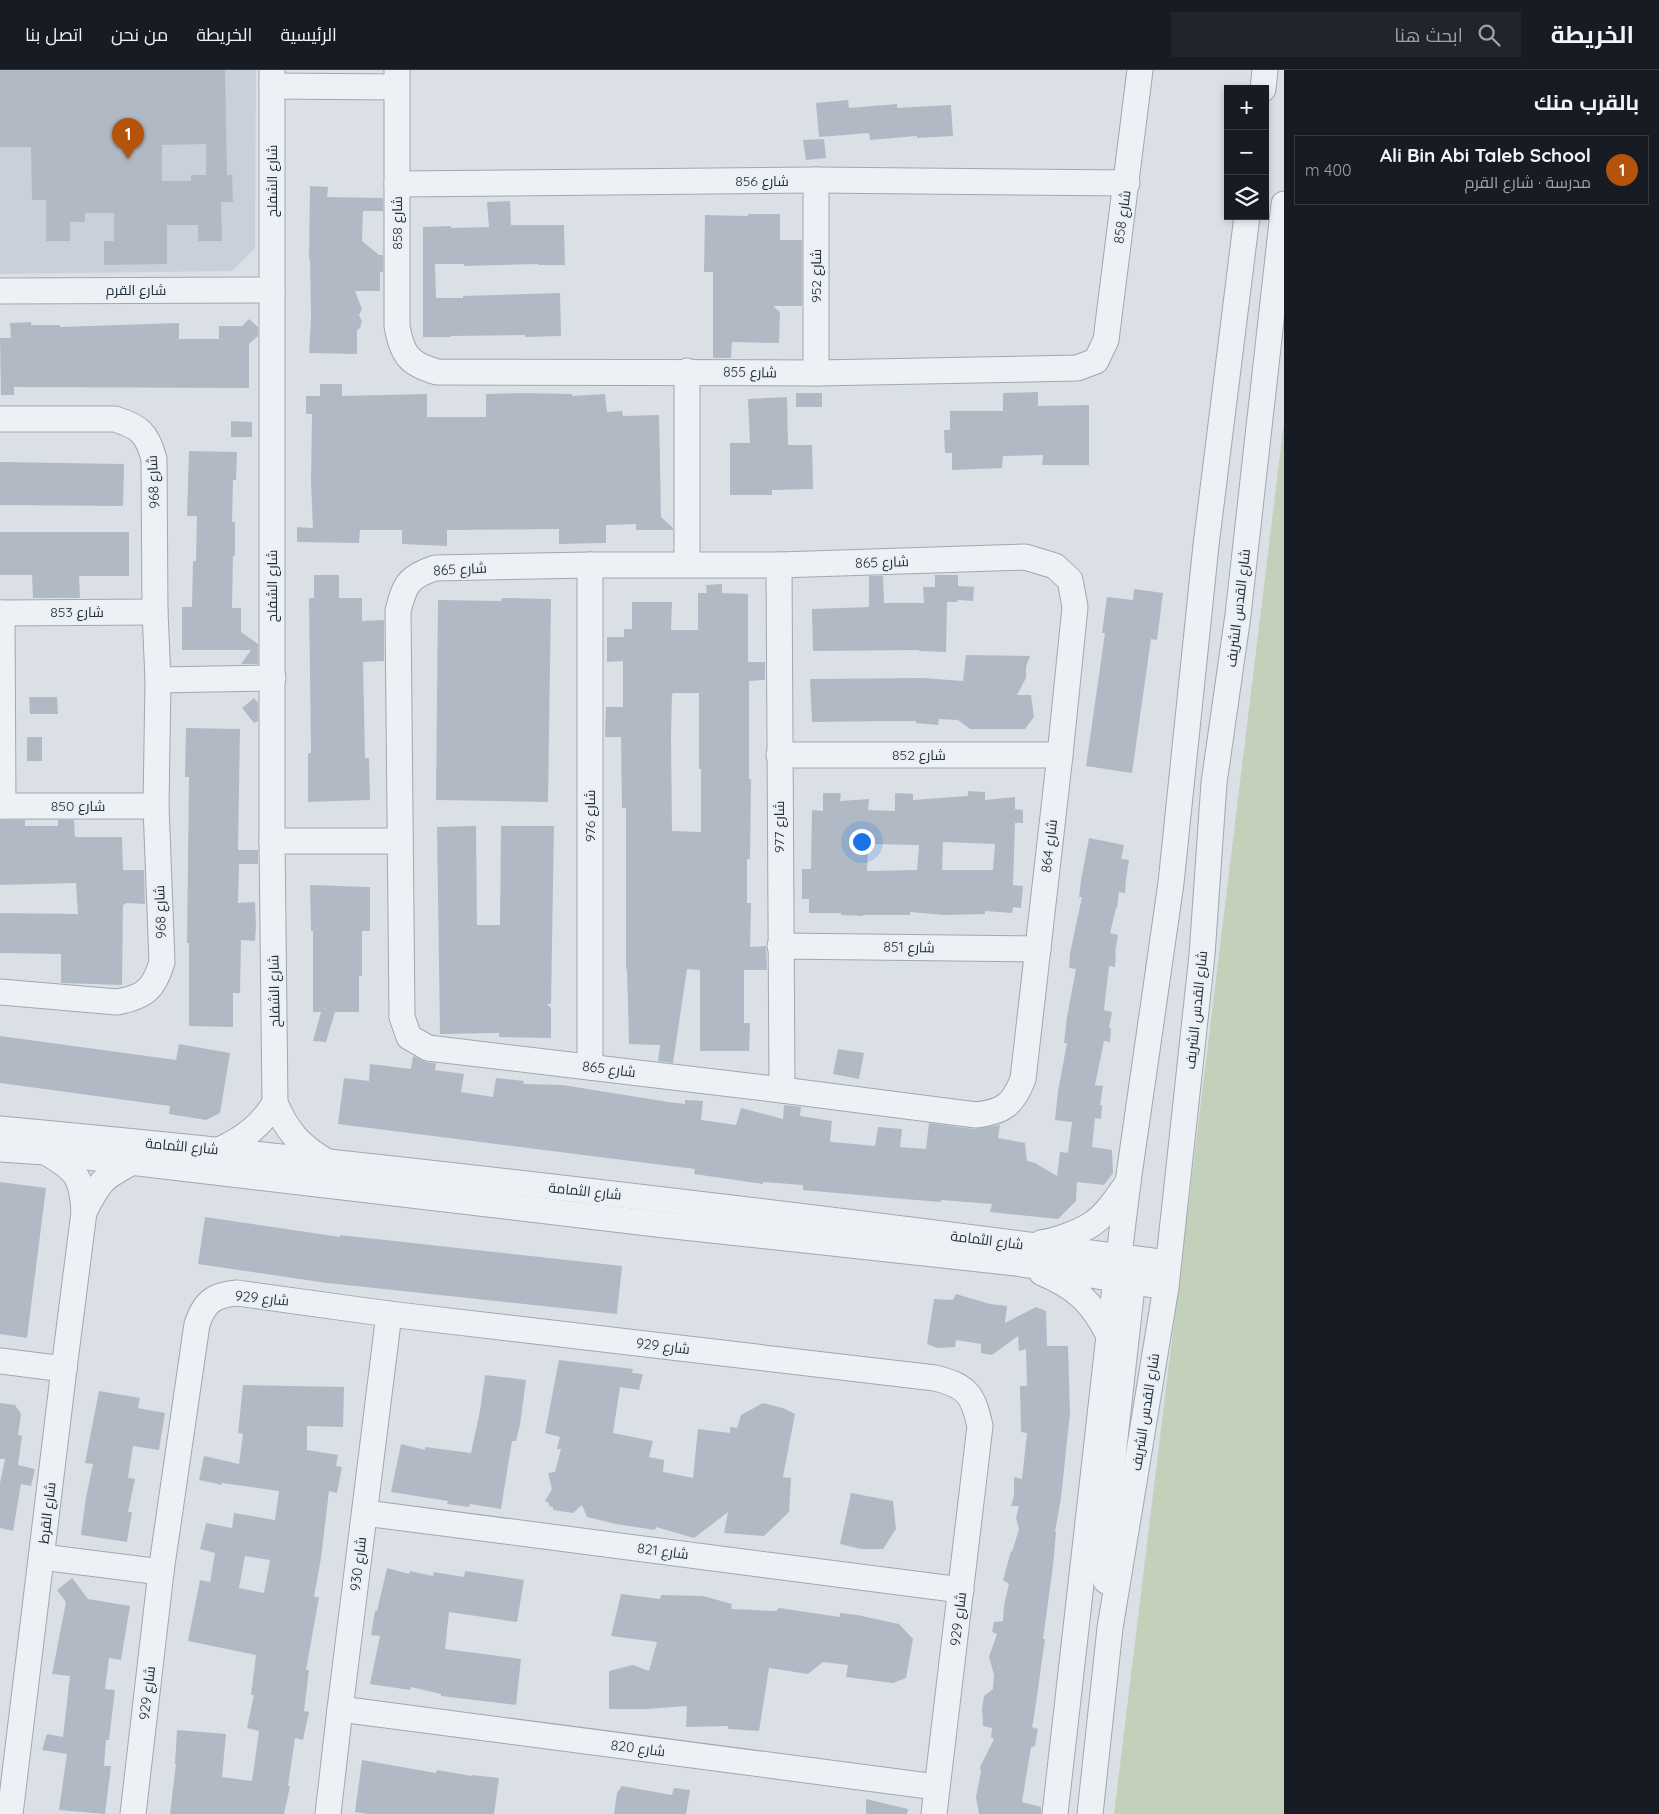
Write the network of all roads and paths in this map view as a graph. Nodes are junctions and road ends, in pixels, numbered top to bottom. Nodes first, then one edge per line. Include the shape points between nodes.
1 (1140, 70) edge
2 (1265, 70) edge
3 (272, 78) edge
4 (397, 79) edge
5 (1263, 85) edge
6 (816, 180) junction
7 (1127, 183) junction
8 (397, 184) junction
9 (1284, 204) edge
10 (1246, 220) edge
11 (272, 290) junction
12 (0, 291) edge
13 (408, 357) joint
14 (1096, 361) joint
15 (687, 371) junction
16 (816, 373) junction
17 (0, 419) edge
18 (686, 564) junction
19 (590, 565) junction
20 (778, 565) junction
21 (1070, 580) joint
22 (155, 612) junction
23 (1, 613) edge
24 (272, 678) junction
25 (158, 680) junction
26 (779, 754) junction
27 (1060, 755) junction
28 (2, 806) edge
29 (156, 806) junction
30 (272, 841) junction
31 (400, 841) junction
32 (780, 946) junction
33 (1038, 949) junction
34 (0, 992) edge
35 (590, 1067) junction
36 (782, 1090) junction
37 (275, 1103) junction
38 (1006, 1107) joint
39 (0, 1129) edge
40 (0, 1150) edge
41 (221, 1150) junction
42 (45, 1152) junction
43 (133, 1162) junction
44 (328, 1163) junction
45 (1128, 1182) junction
46 (84, 1212) junction
47 (1022, 1254) junction
48 (1123, 1272) junction
49 (1167, 1275) junction
50 (389, 1314) junction
51 (1108, 1336) junction
52 (0, 1361) edge
53 (64, 1369) junction
54 (364, 1513) junction
55 (42, 1557) junction
56 (161, 1572) junction
57 (962, 1590) junction
58 (1110, 1628) junction
59 (340, 1709) junction
60 (936, 1787) junction
61 (10, 1814) edge
62 (133, 1814) edge
63 (328, 1814) edge
64 (934, 1814) edge
65 (1055, 1814) edge
66 (1090, 1814) edge

1 - 7 street, شارع 858
2 - 5 street
3 - 4 street, شارع 858
3 - 11 street, شارع الشفلح
4 - 8 street, شارع 858
6 - 7 street, شارع 856
6 - 8 street, شارع 856
6 - 16 street, شارع 952
7 - 14 street, شارع 858 via 1106,340
8 - 13 street, شارع 858 via 397,326
9 - 49 street, شارع القدس الشريف via 1238,615 1214,783 1202,955
10 - 45 street via 1206,544 1172,883
11 - 12 street, شارع القرم
11 - 24 street, شارع الشفلح
13 - 15 street, شارع 855 via 420,367 437,372
14 - 16 street, شارع 855 via 1077,368
15 - 16 street, شارع 855
15 - 18 street
17 - 22 street, شارع 968 via 115,419 143,432 154,459
18 - 19 street, شارع 865
18 - 20 street, شارع 865
19 - 31 street, شارع 865 via 435,568 421,572 409,581 398,611
19 - 35 street, شارع 976
20 - 21 street, شارع 865 via 1025,557 1055,566
20 - 26 street, شارع 977
21 - 27 street, شارع 864 via 1075,607
22 - 23 street, شارع 853
22 - 25 street, شارع 968
23 - 28 street
24 - 25 street
24 - 30 street, شارع الشفلح
25 - 29 street, شارع 968
26 - 27 street, شارع 852
26 - 32 street, شارع 977
27 - 33 street, شارع 864
28 - 29 street, شارع 850
29 - 34 street, شارع 968 via 162,962 157,979 147,991 134,999 117,1002
30 - 31 street
30 - 37 street, شارع الشفلح
31 - 35 street, شارع 865 via 402,1016 409,1037 428,1048
32 - 33 street, شارع 851
32 - 36 street, شارع 977
33 - 38 street, شارع 864 via 1023,1079 1017,1096
35 - 36 street, شارع 865
36 - 38 street, شارع 865 via 976,1115
37 - 41 street via 252,1131
37 - 44 street, شارع الشفلح via 295,1138
39 - 41 street, شارع الثمامة
40 - 42 street, شارع الثمامة
41 - 44 street, شارع الثمامة
42 - 43 street, شارع الثمامة
42 - 46 street, شارع القرط via 65,1163 78,1177
43 - 46 street, شارع القرط via 99,1184
43 - 47 street, شارع الثمامة via 665,1225
44 - 47 street, شارع الثمامة via 676,1200
45 - 47 street via 1092,1224
45 - 48 street
46 - 53 street, شارع القرط
47 - 48 street, شارع الثمامة
47 - 51 street via 1082,1297 1093,1308
48 - 49 street, شارع الثمامة
48 - 51 street
48 - 58 street via 1106,1518 1105,1567
49 - 58 street, شارع القدس الشريف
50 - 54 street, شارع 930
50 - 56 street, شارع 929 via 238,1293 222,1295 201,1311
50 - 57 street, شارع 929 via 925,1376 952,1382 967,1392 976,1406 980,1426
51 - 65 street
52 - 53 street
53 - 55 street, شارع القرط
54 - 57 street, شارع 821
54 - 59 street, شارع 930
55 - 56 street
55 - 61 street, شارع القرط
56 - 62 street, شارع 929
57 - 60 street, شارع 929
58 - 66 street, شارع القدس الشريف
59 - 60 street, شارع 820
59 - 63 street, شارع 930
60 - 64 street, شارع 929

